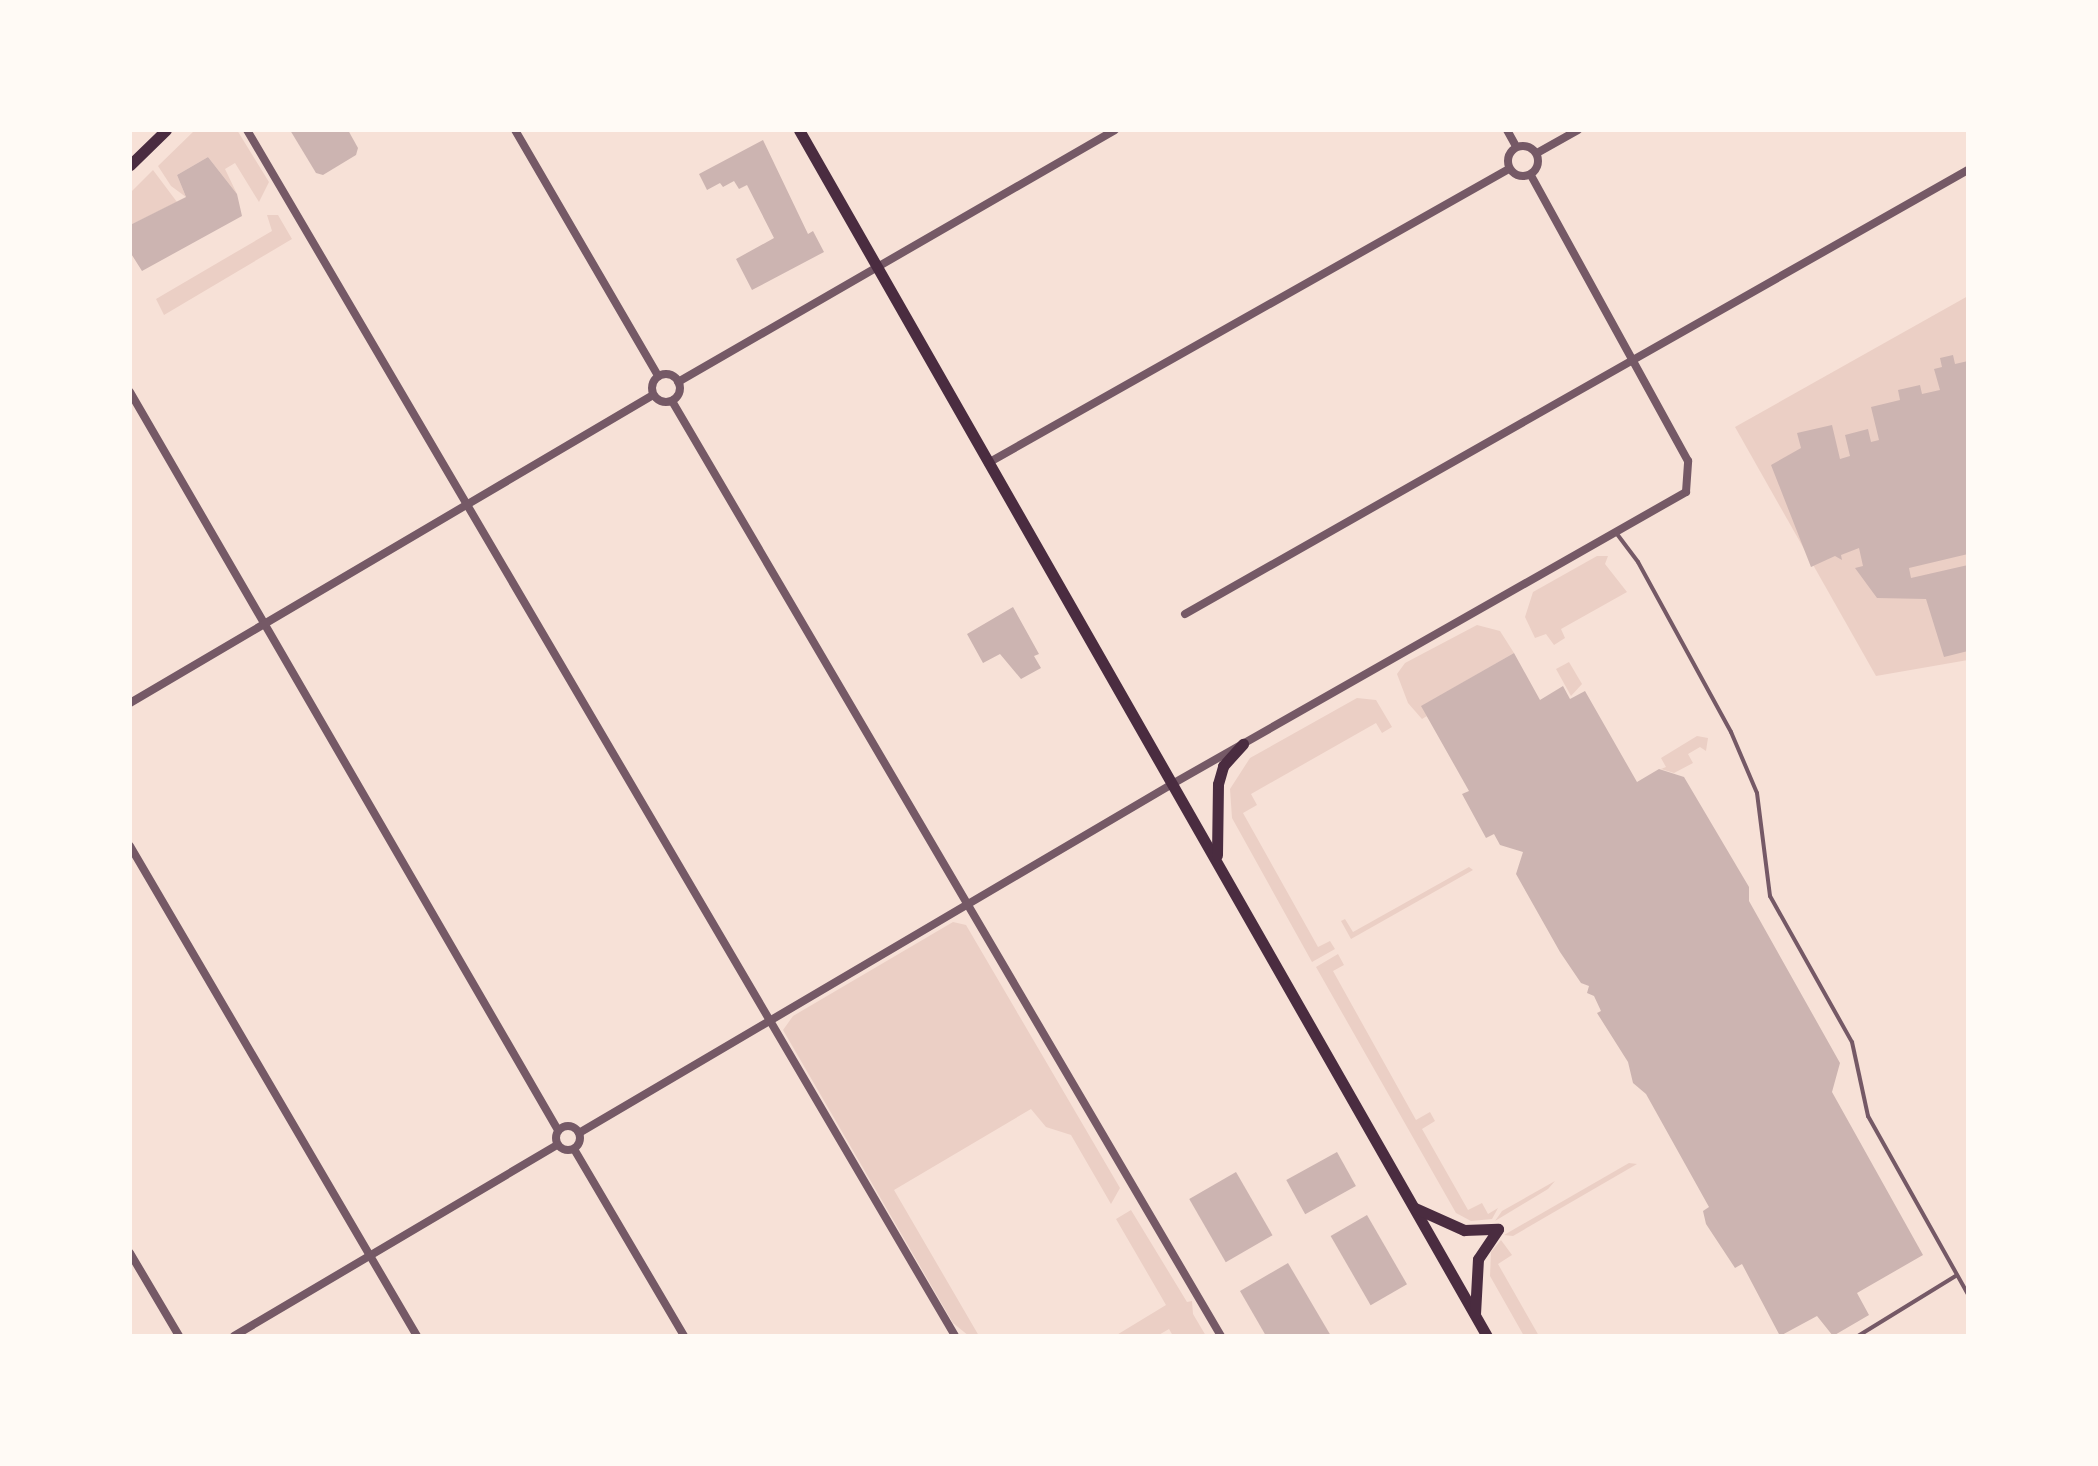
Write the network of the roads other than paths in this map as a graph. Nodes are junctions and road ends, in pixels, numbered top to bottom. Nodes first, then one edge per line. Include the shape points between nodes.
1 (166, 130) edge
2 (247, 130) edge
3 (515, 130) edge
4 (799, 130) edge
5 (1115, 130) edge
6 (1507, 130) edge
7 (1578, 130) edge
8 (1516, 146) junction
9 (1537, 153) junction
10 (130, 165) edge
11 (1509, 169) junction
12 (1968, 170) edge
13 (1531, 175) junction
14 (876, 267) junction
15 (1631, 360) junction
16 (658, 376) junction
17 (678, 382) junction
18 (130, 392) edge
19 (653, 395) junction
20 (672, 401) junction
21 (988, 463) junction
22 (467, 504) junction
23 (1615, 532) junction
24 (1185, 614) dead end
25 (265, 623) junction
26 (130, 703) edge
27 (1243, 744) junction
28 (1174, 783) junction
29 (130, 846) edge
30 (1217, 859) junction
31 (969, 905) junction
32 (767, 1023) junction
33 (558, 1130) junction
34 (579, 1133) junction
35 (557, 1145) junction
36 (574, 1149) junction
37 (1415, 1208) junction
38 (130, 1253) edge
39 (369, 1255) junction
40 (1957, 1275) junction
41 (1968, 1294) edge
42 (1475, 1315) junction
43 (179, 1336) edge
44 (234, 1336) edge
45 (417, 1336) edge
46 (684, 1336) edge
47 (955, 1336) edge
48 (1221, 1336) edge
49 (1487, 1336) edge
50 (1858, 1336) edge

1 - 10 main road
2 - 22 street
3 - 16 street
4 - 14 main road
5 - 14 street
6 - 8 street
7 - 9 street
8 - 9 street via 1528,145
8 - 11 street via 1507,156
9 - 13 street via 1538,165
11 - 13 street via 1519,177
11 - 21 street
12 - 15 street
13 - 15 street
14 - 17 street
14 - 21 main road
15 - 23 street via 1688,461 1686,492
15 - 24 street
16 - 17 street via 671,375
16 - 19 street
17 - 20 street
18 - 25 street
19 - 20 street
19 - 22 street
20 - 31 street
21 - 28 main road
22 - 25 street
22 - 32 street
23 - 27 street
23 - 40 lane via 1638,562 1731,732 1757,793 1770,896 1852,1042 1868,1116
25 - 26 street
25 - 33 street
27 - 28 street
27 - 30 main road via 1223,766 1214,800
28 - 30 main road
28 - 31 street
29 - 39 street
30 - 37 main road
31 - 32 street
31 - 48 street
32 - 34 street
32 - 47 street
33 - 34 street via 570,1126
33 - 35 street
34 - 36 street
35 - 36 street
35 - 39 street
36 - 46 street
37 - 42 main road
37 - 42 main road via 1464,1230 1498,1229 1478,1259
38 - 43 street
39 - 44 street
39 - 45 street
40 - 41 lane
40 - 50 lane
42 - 49 main road

